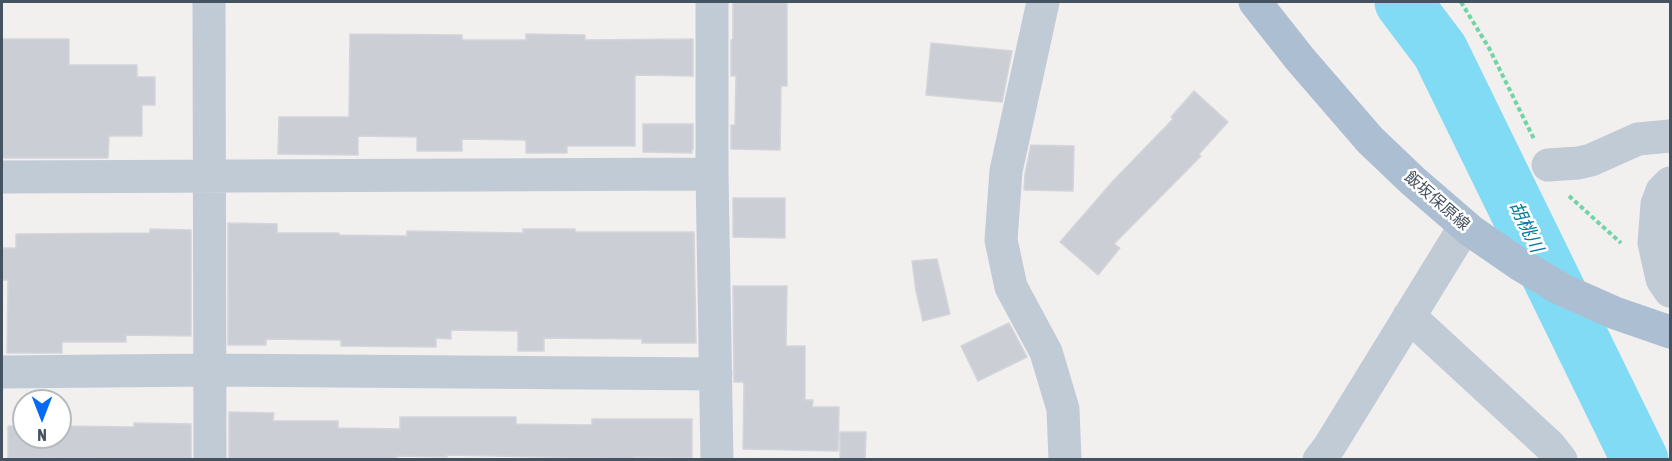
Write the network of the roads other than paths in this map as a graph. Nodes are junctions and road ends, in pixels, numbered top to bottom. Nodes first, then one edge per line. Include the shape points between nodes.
1 (209, 2) edge
2 (712, 2) edge
3 (1043, 2) edge
4 (1255, 2) edge
5 (1671, 136) edge
6 (1548, 165) road end
7 (712, 174) junction
8 (209, 176) junction
9 (2, 177) edge
10 (1671, 183) edge
11 (1468, 228) junction
12 (1671, 291) edge
13 (1409, 316) junction
14 (1671, 332) edge
15 (210, 370) junction
16 (2, 372) edge
17 (716, 374) junction
18 (210, 459) edge
19 (717, 459) edge
20 (1065, 459) edge
21 (1319, 459) edge
22 (1561, 459) edge

1 - 8 street
2 - 7 street
3 - 20 street via 1006,171 1001,240 1011,287 1046,352 1063,409
4 - 11 main road, 飯坂保原線 via 1370,140
5 - 6 street via 1638,139 1584,162
7 - 8 street
7 - 17 street
8 - 9 street
8 - 15 street
10 - 12 street via 1662,191 1657,204 1654,243 1662,279
11 - 13 street
11 - 14 main road, 飯坂保原線 via 1561,289
13 - 21 street
13 - 22 street
15 - 16 street
15 - 17 street
15 - 18 street
17 - 19 street

